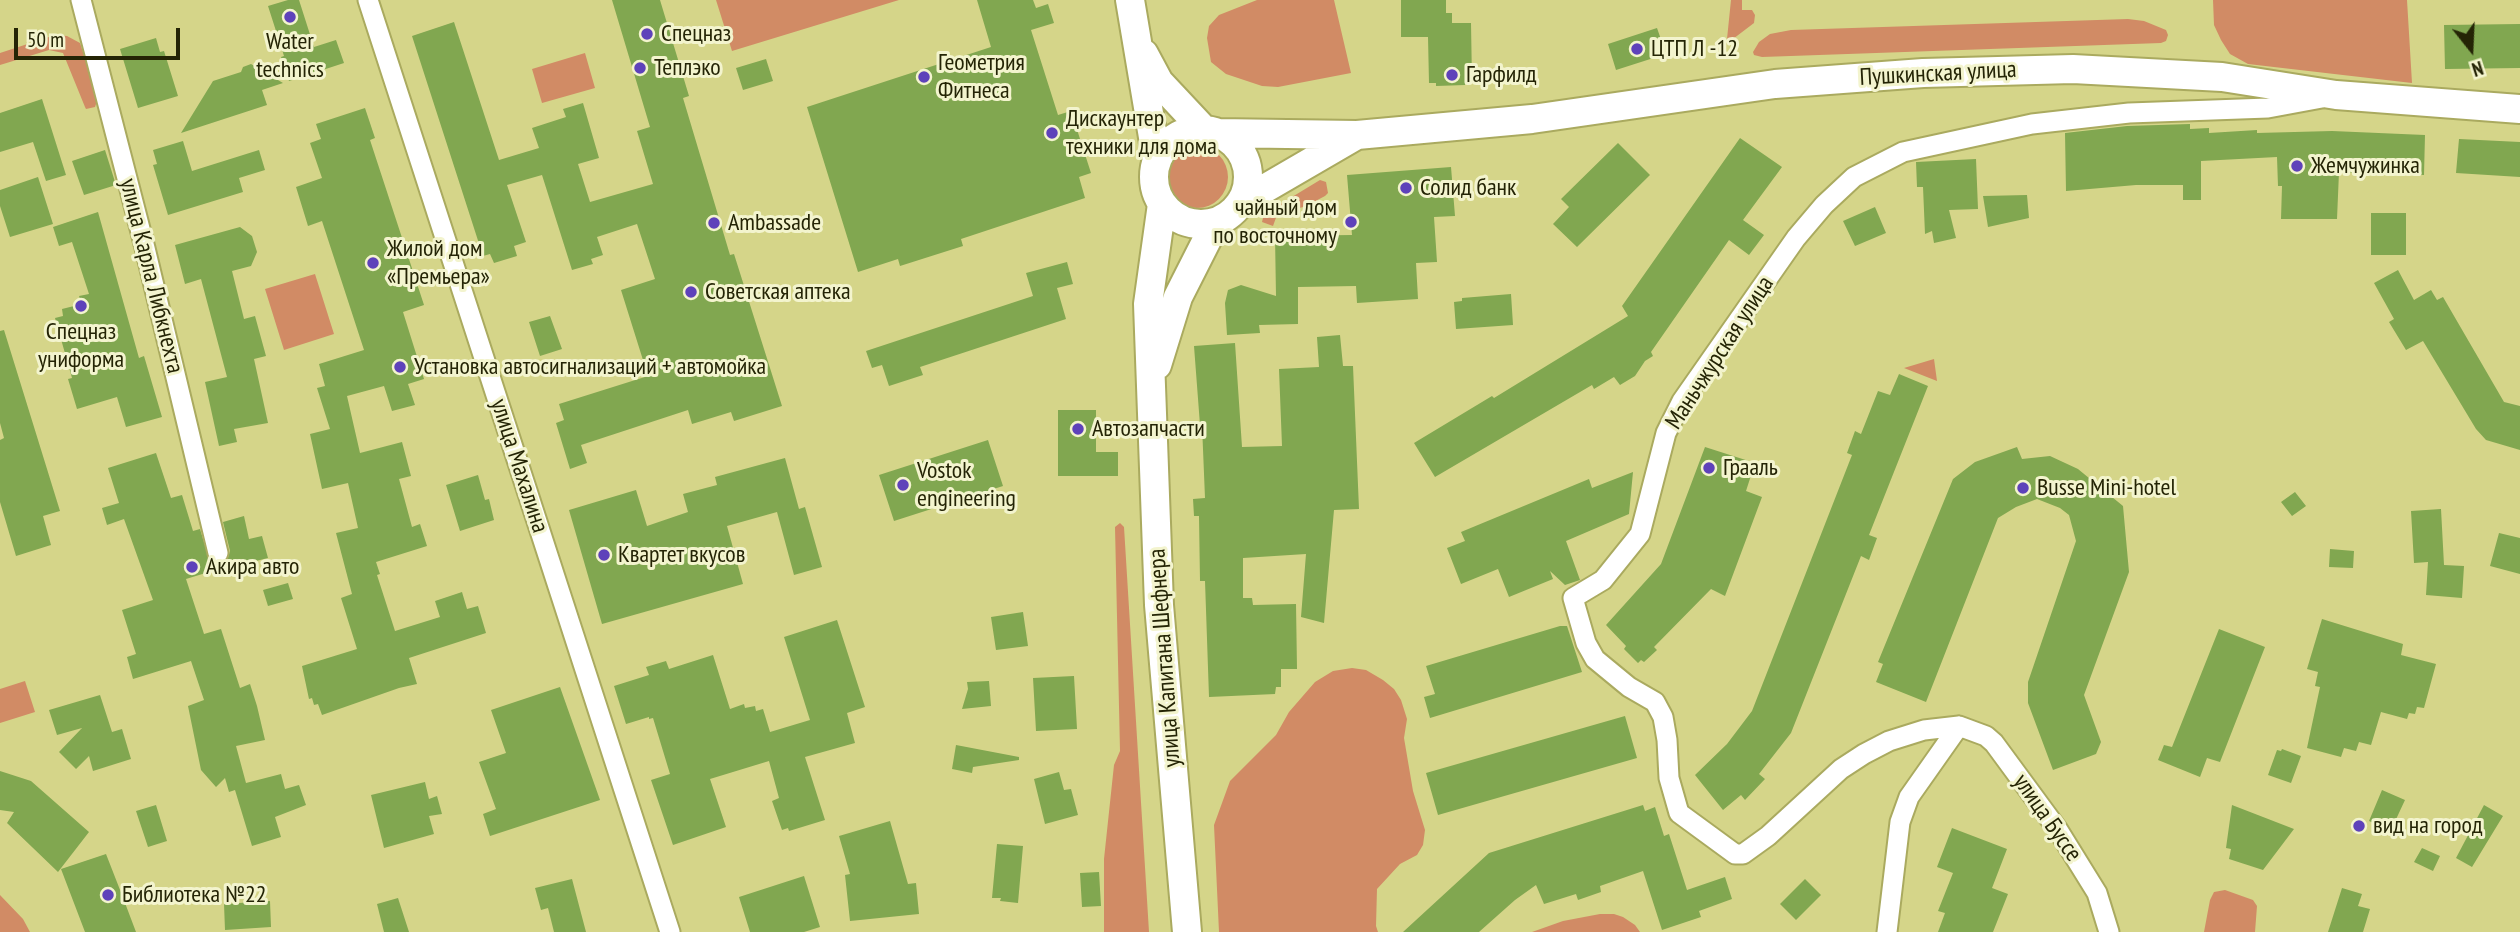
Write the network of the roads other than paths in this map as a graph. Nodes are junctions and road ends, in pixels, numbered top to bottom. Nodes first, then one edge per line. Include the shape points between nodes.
1 (81, 0) edge
2 (368, 0) edge
3 (1129, 0) edge
4 (1135, 36) junction
5 (2336, 95) junction
6 (2520, 108) edge
7 (1211, 131) junction
8 (1357, 135) junction
9 (1157, 161) junction
10 (1162, 204) junction
11 (1240, 204) junction
12 (1216, 222) junction
13 (1151, 384) junction
14 (218, 553) dead end
15 (1959, 726) junction
16 (670, 932) edge
17 (1187, 932) edge
18 (1887, 932) edge
19 (2109, 932) edge

1 - 14 street, улица Карла Либкнехта
2 - 16 street, улица Махалина
3 - 4 main road
4 - 7 main road via 1159,82
4 - 9 main road
5 - 6 main road, Пушкинская улица
5 - 8 main road, Пушкинская улица via 2222,77 2073,69 1923,73 1774,84 1524,119
5 - 15 street, Маньчжурская улица via 2268,108 2129,113 2032,124 1903,152 1854,177 1796,238 1682,401 1666,433 1640,534 1603,580 1573,598 1595,659 1655,702 1663,717 1669,778 1679,813 1735,854 1743,854 1768,836 1841,769 1864,754 1924,730
7 - 8 main road, Пушкинская улица
7 - 9 main road via 1189,131 1175,137
7 - 11 main road via 1235,144 1246,162 1248,184
8 - 11 main road, Пушкинская улица
9 - 10 main road via 1155,190
10 - 12 main road via 1177,218 1196,224
10 - 13 main road, улица Капитана Шефнера via 1148,295
11 - 12 main road
12 - 13 main road, улица Капитана Шефнера via 1178,297
13 - 17 main road, улица Капитана Шефнера via 1158,605
15 - 18 street via 1909,797 1900,822
15 - 19 street, улица Буссе via 1994,743 2059,830 2097,893

